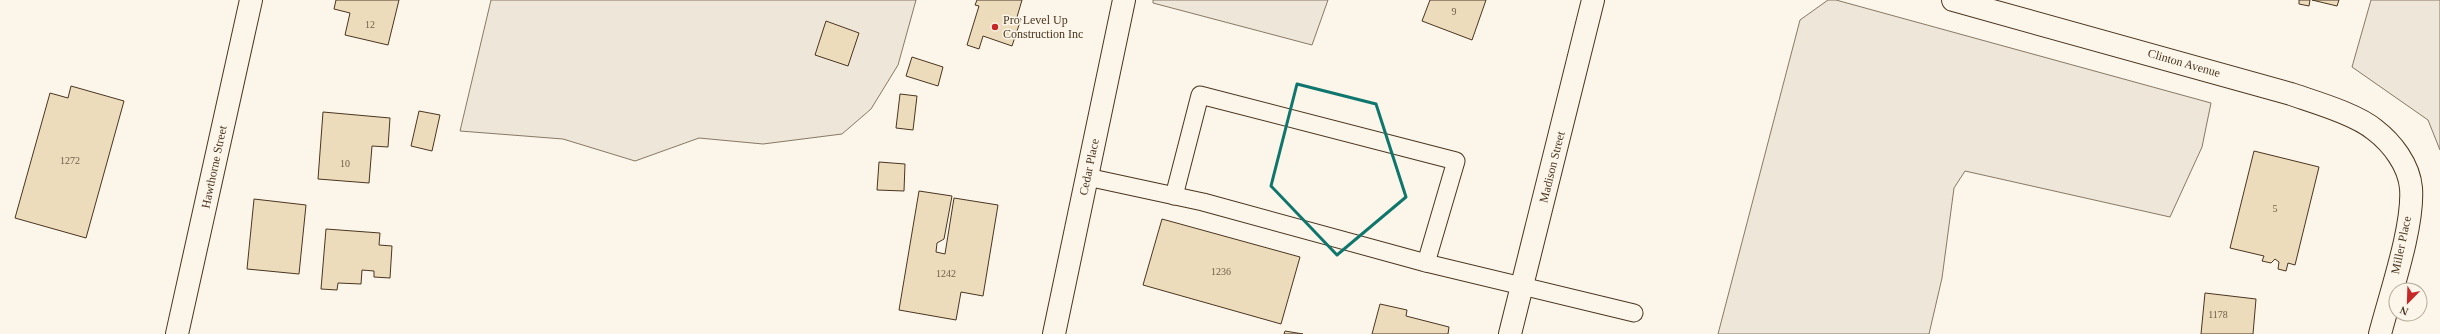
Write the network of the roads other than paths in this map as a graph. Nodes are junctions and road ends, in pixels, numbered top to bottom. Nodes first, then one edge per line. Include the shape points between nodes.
1 (1124, 0) edge
2 (1594, 0) edge
3 (1953, 0) edge
4 (245, 1) edge
5 (2400, 156) joint
6 (1087, 177) junction
7 (1174, 196) junction
8 (1426, 263) junction
9 (1522, 286) junction
10 (1634, 314) dead end
11 (177, 334) edge
12 (1054, 334) edge
13 (1510, 334) edge
14 (2380, 334) edge

1 - 6 street, Cedar Place
2 - 9 street, Madison Street
3 - 5 street, Clinton Avenue via 2325,105 2374,129
4 - 11 street, Hawthorne Street
5 - 14 street, Miller Place via 2411,187 2407,227
6 - 7 lane
6 - 12 street, Cedar Place
7 - 8 lane
7 - 8 lane via 1200,94 1456,161
8 - 9 lane
9 - 10 lane
9 - 13 street, Madison Street

